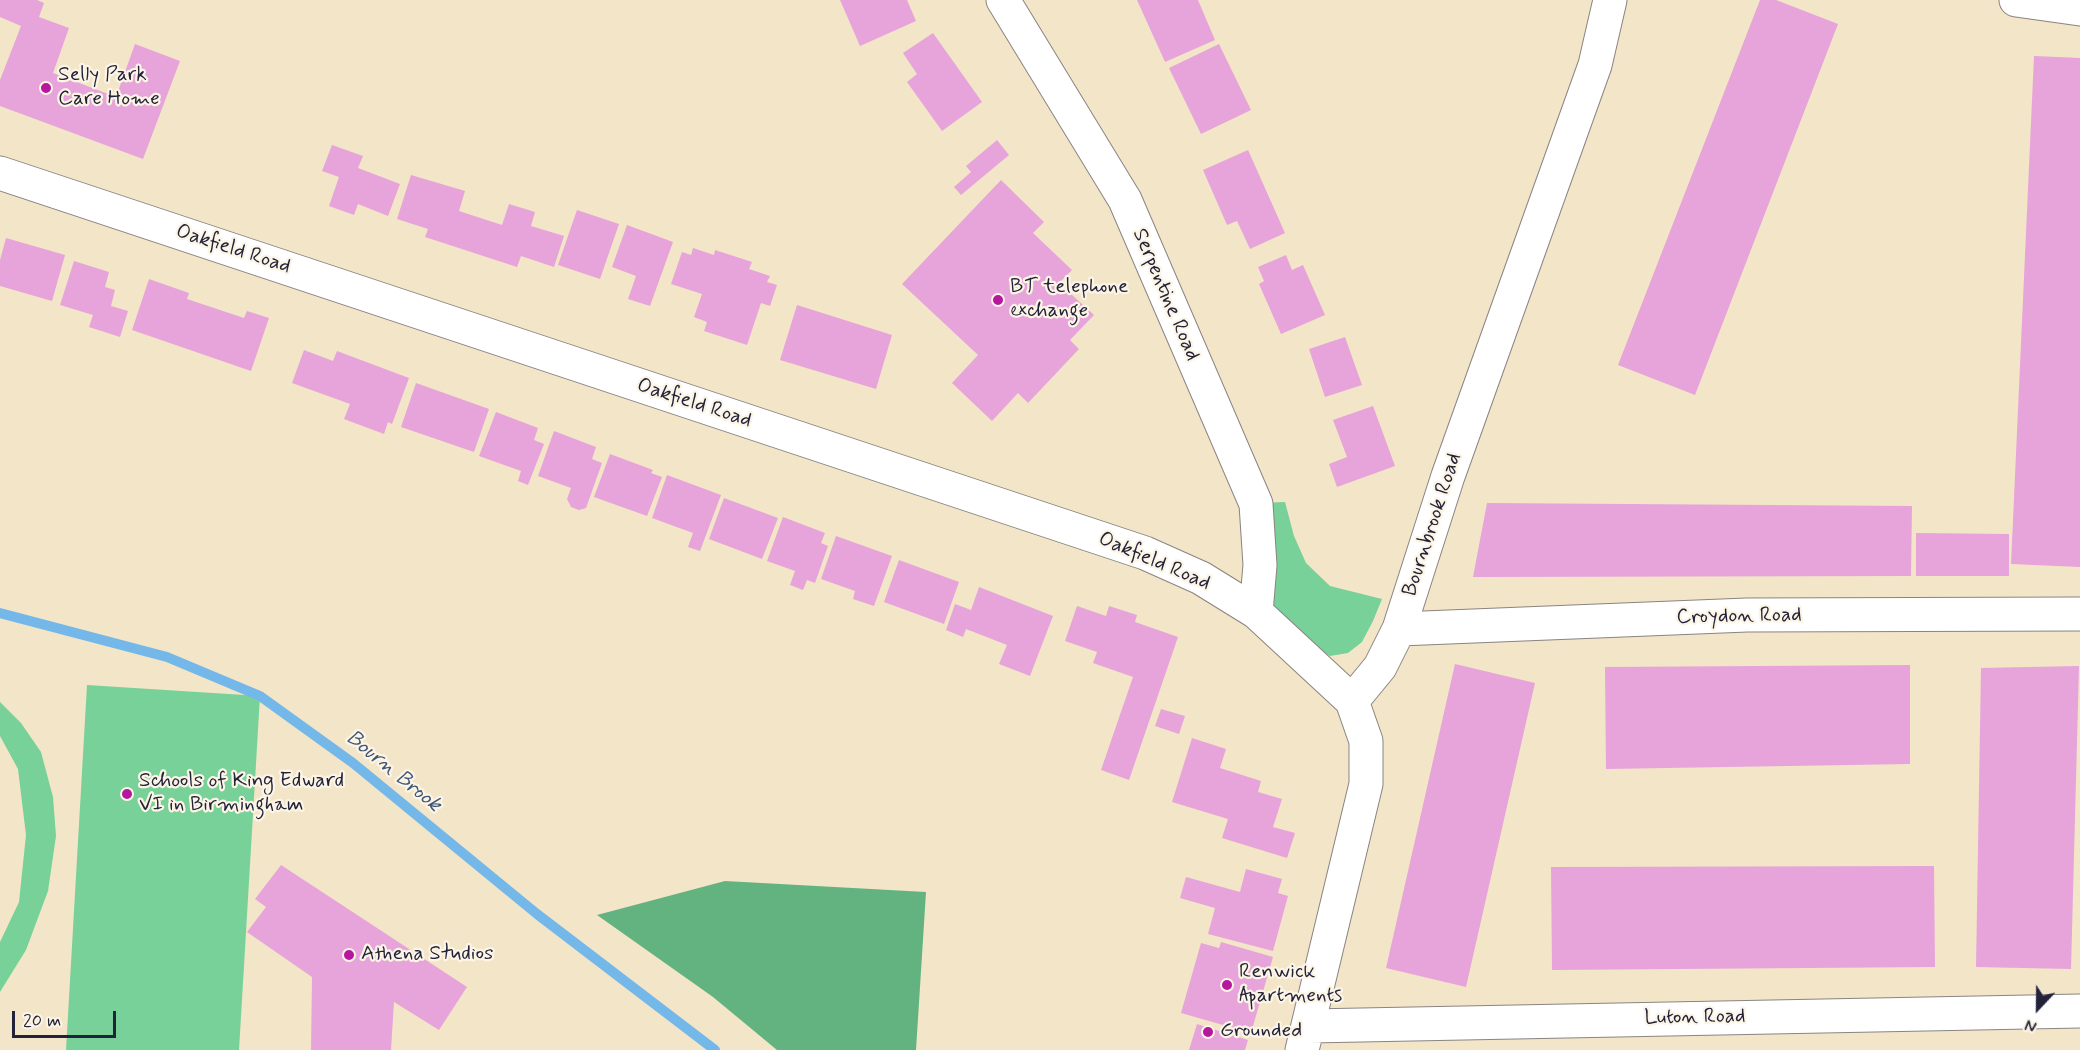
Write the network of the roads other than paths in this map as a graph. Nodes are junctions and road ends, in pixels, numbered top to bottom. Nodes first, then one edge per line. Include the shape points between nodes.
1 (1003, 0) edge
2 (1610, 0) edge
3 (2016, 0) edge
4 (2080, 9) edge
5 (0, 173) edge
6 (1256, 612) junction
7 (2080, 614) edge
8 (1399, 629) junction
9 (1352, 701) junction
10 (2080, 1011) edge
11 (1306, 1038) edge

1 - 6 street, Serpentine Road via 1125,200 1256,504 1260,565
2 - 8 street, Bournbrook Road via 1594,65 1448,476
3 - 4 street
5 - 6 street, Oakfield Road via 1145,554 1201,578
6 - 9 street, Oakfield Road
7 - 8 street, Croydon Road via 1747,615
8 - 9 street, Bournbrook Road via 1380,667
9 - 11 street via 1366,741 1366,784
10 - 11 street, Luton Road

